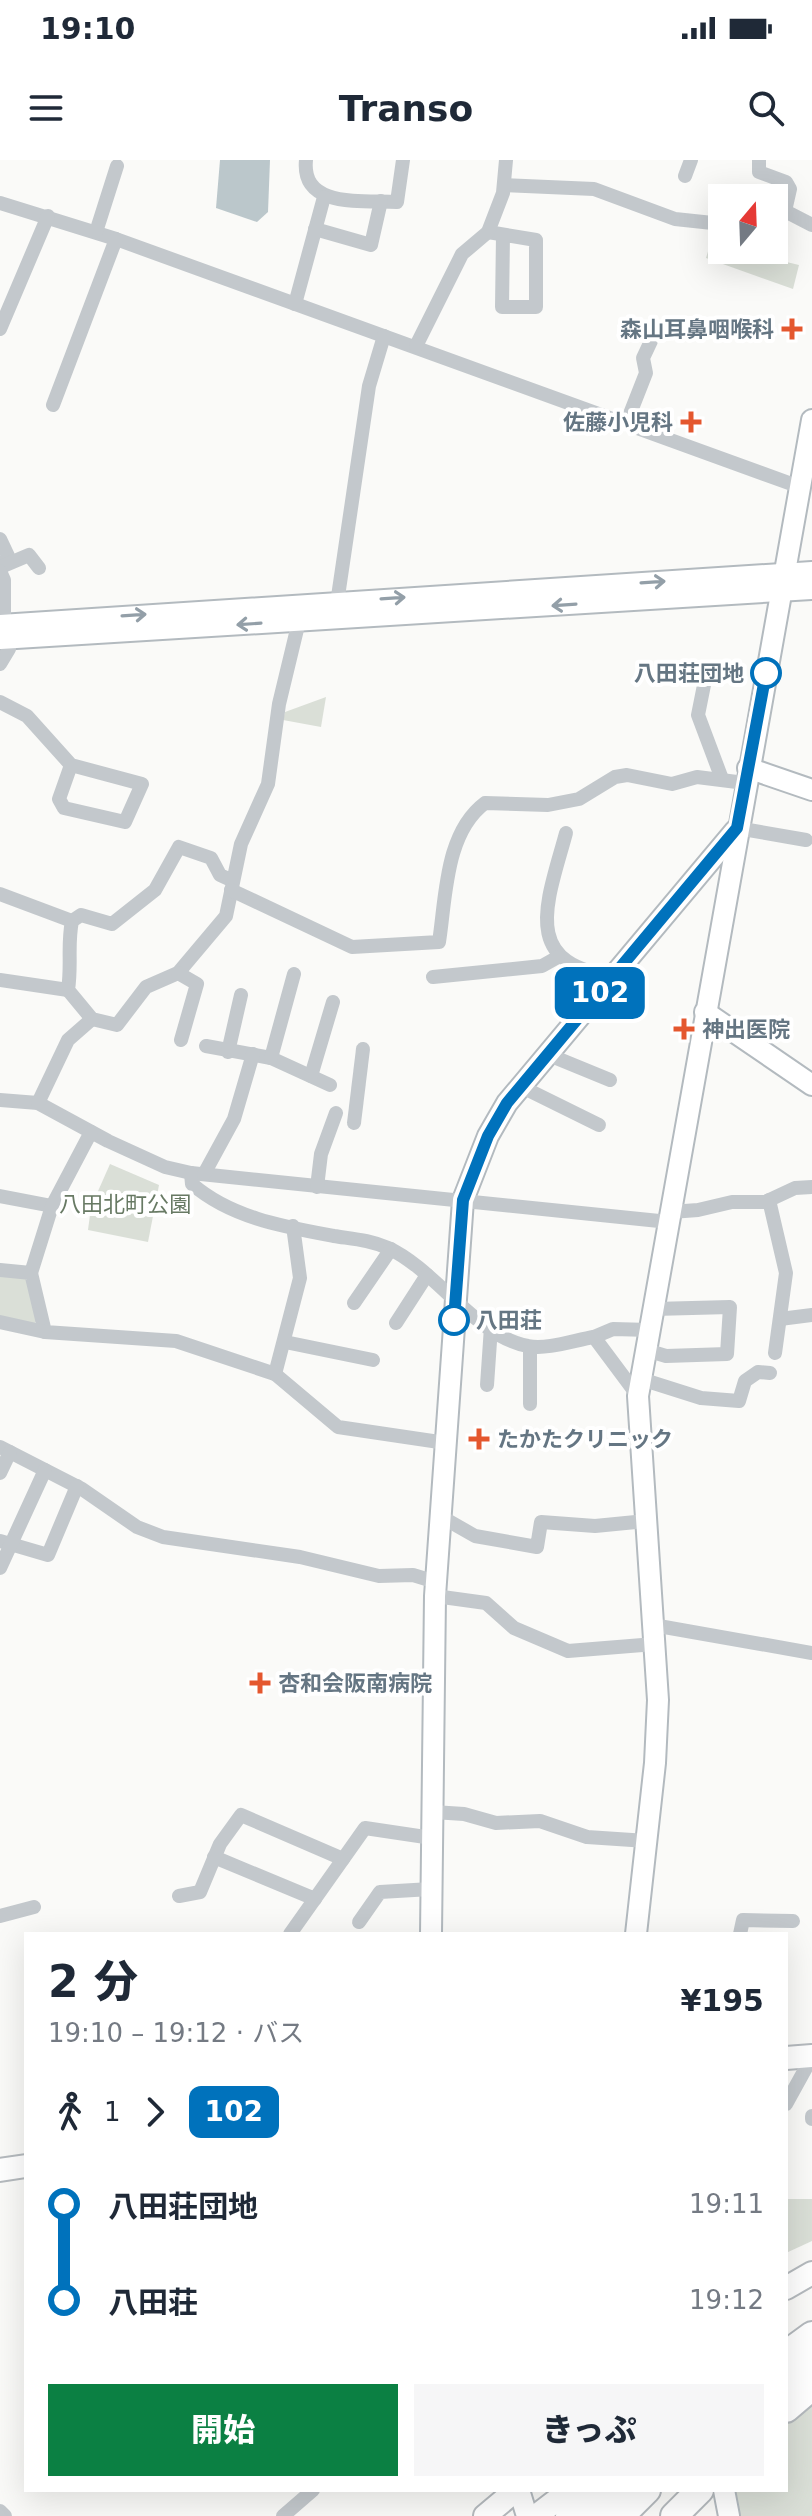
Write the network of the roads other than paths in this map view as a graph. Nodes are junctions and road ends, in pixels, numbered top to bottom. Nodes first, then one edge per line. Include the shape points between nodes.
1 (306, 160) edge
2 (403, 160) edge
3 (506, 160) edge
4 (691, 160) edge
5 (759, 160) edge
6 (117, 166) dead end
7 (685, 176) dead end
8 (787, 184) edge
9 (504, 185) junction
10 (324, 197) junction
11 (381, 201) junction
12 (0, 203) edge
13 (48, 216) junction
14 (788, 216) edge
15 (708, 223) edge
16 (812, 225) edge
17 (315, 229) junction
18 (96, 232) junction
19 (496, 233) junction
20 (116, 239) junction
21 (295, 304) junction
22 (0, 329) edge
23 (384, 336) junction
24 (651, 341) dead end
25 (416, 346) junction
26 (53, 405) dead end
27 (812, 420) edge
28 (626, 424) junction
29 (810, 446) edge
30 (800, 487) junction
31 (0, 539) edge
32 (39, 568) dead end
33 (1, 569) edge
34 (812, 572) edge
35 (783, 582) junction
36 (812, 589) edge
37 (336, 610) junction
38 (299, 621) junction
39 (3, 632) edge
40 (0, 664) edge
41 (705, 680) dead end
42 (0, 702) edge
43 (71, 765) junction
44 (747, 776) junction
45 (722, 779) junction
46 (812, 790) edge
47 (737, 828) junction
48 (566, 833) dead end
49 (806, 840) dead end
50 (232, 886) junction
51 (0, 894) edge
52 (72, 921) junction
53 (558, 957) junction
54 (178, 973) junction
55 (294, 974) dead end
56 (614, 976) junction
57 (433, 977) dead end
58 (0, 980) edge
59 (68, 990) junction
60 (241, 995) dead end
61 (333, 1002) dead end
62 (705, 1012) junction
63 (92, 1019) junction
64 (181, 1040) dead end
65 (206, 1046) dead end
66 (363, 1049) dead end
67 (228, 1052) junction
68 (253, 1054) junction
69 (549, 1055) junction
70 (271, 1058) junction
71 (311, 1076) junction
72 (610, 1080) dead end
73 (330, 1085) dead end
74 (812, 1085) edge
75 (522, 1087) junction
76 (0, 1100) edge
77 (38, 1103) junction
78 (599, 1125) dead end
79 (91, 1132) junction
80 (197, 1174) junction
81 (317, 1187) junction
82 (812, 1187) edge
83 (0, 1196) edge
84 (463, 1200) junction
85 (769, 1200) junction
86 (52, 1206) junction
87 (670, 1217) junction
88 (293, 1226) junction
89 (391, 1249) junction
90 (0, 1270) edge
91 (31, 1273) junction
92 (427, 1275) junction
93 (456, 1298) junction
94 (354, 1303) dead end
95 (812, 1315) edge
96 (780, 1319) junction
97 (0, 1322) edge
98 (396, 1323) dead end
99 (491, 1327) junction
100 (650, 1330) junction
101 (45, 1332) junction
102 (594, 1337) junction
103 (285, 1342) junction
104 (530, 1347) junction
105 (775, 1353) dead end
106 (373, 1360) dead end
107 (770, 1373) dead end
108 (275, 1374) junction
109 (487, 1385) dead end
110 (640, 1388) junction
111 (530, 1404) dead end
112 (446, 1443) junction
113 (5, 1450) edge
114 (45, 1470) junction
115 (0, 1473) edge
116 (77, 1486) junction
117 (440, 1516) junction
118 (646, 1521) junction
119 (6, 1543) edge
120 (0, 1568) edge
121 (435, 1589) junction
122 (654, 1635) junction
123 (812, 1653) edge
124 (433, 1812) junction
125 (432, 1838) junction
126 (647, 1841) junction
127 (214, 1857) junction
128 (343, 1859) junction
129 (431, 1889) junction
130 (179, 1896) dead end
131 (315, 1899) junction
132 (34, 1907) dead end
133 (0, 1916) edge
134 (793, 1921) dead end
135 (359, 1922) dead end
136 (291, 1932) edge
137 (431, 1932) edge
138 (636, 1932) edge
139 (740, 1932) edge
140 (812, 2057) edge
141 (788, 2058) edge
142 (788, 2100) edge
143 (24, 2166) edge
144 (0, 2170) edge
145 (812, 2273) edge
146 (788, 2287) edge
147 (812, 2325) edge
148 (812, 2333) edge
149 (788, 2342) edge
150 (788, 2342) edge
151 (788, 2352) edge
152 (812, 2360) edge
153 (788, 2378) edge
154 (812, 2387) edge
155 (788, 2407) edge
156 (311, 2492) edge
157 (515, 2492) edge
158 (519, 2492) edge
159 (567, 2492) edge
160 (594, 2492) edge
161 (619, 2492) edge
162 (645, 2492) edge
163 (698, 2492) edge
164 (724, 2492) edge
165 (0, 2511) edge
166 (5, 2516) edge
167 (283, 2516) edge
168 (485, 2516) edge
169 (527, 2516) edge
170 (536, 2516) edge
171 (569, 2516) edge
172 (594, 2516) edge
173 (621, 2516) edge
174 (674, 2516) edge
175 (729, 2516) edge

1 - 10 street via 304,176
2 - 11 street via 397,202
3 - 9 street
4 - 7 street
5 - 8 street via 759,172
6 - 18 street
9 - 15 street via 594,189 675,219
9 - 19 street
10 - 11 street
10 - 17 street
11 - 17 street via 371,245
12 - 13 street
13 - 18 street
13 - 22 street
14 - 16 street
17 - 21 street
18 - 20 street
19 - 19 street via 502,307 536,307 536,240
19 - 25 street via 462,254
20 - 21 street
20 - 26 street
21 - 23 street
23 - 25 street
23 - 37 street via 369,386
24 - 28 street via 643,358 646,373
25 - 28 street
27 - 29 street
28 - 30 street
29 - 30 street
30 - 35 street
31 - 33 street via 8,556
32 - 33 street via 29,555
33 - 39 street
34 - 35 street
35 - 36 street
35 - 37 street
35 - 44 street
37 - 38 street
39 -> 37 street
38 -> 39 street
38 - 50 street via 279,704 268,784 241,844
39 - 40 street via 9,649
41 - 45 street via 698,715
42 - 43 street via 27,716
43 - 43 street via 59,799 64,808 125,822 142,784
44 - 45 street
44 - 46 street
44 - 47 street
45 - 50 street via 697,777 672,784 627,775 579,799 548,805 485,803 466,823 450,866 439,942 352,947
47 - 49 street
47 - 56 street
47 - 62 street
48 - 53 street via 547,937
50 - 52 street via 211,858 179,847 155,890 112,924 81,915
50 - 54 street via 226,916
51 - 52 street
52 - 59 street
53 - 56 street
53 - 57 street via 542,966
54 - 63 street via 146,987 117,1025
54 - 64 street via 197,984
55 - 70 street
56 - 69 street
58 - 59 street
59 - 63 street
60 - 67 street
61 - 71 street
62 - 74 street
62 - 87 street
63 - 77 street via 68,1040
65 - 67 street
66 - 81 street via 360,1124 335,1117 321,1154
67 - 68 street
68 - 70 street
68 - 80 street via 234,1119
69 - 72 street
69 - 75 street
70 - 71 street
71 - 73 street
75 - 78 street
75 - 84 street via 488,1136
76 - 77 street
77 - 79 street
79 - 80 street via 165,1167
79 - 86 street
80 - 81 street
80 - 88 street via 192,1184 207,1197 237,1213
81 - 84 street
82 - 85 street
83 - 86 street
84 - 87 street
84 - 93 street
85 - 87 street
85 - 96 street via 786,1273
86 - 91 street
87 - 100 street
88 - 89 street
88 - 103 street via 300,1278
89 - 92 street
89 - 94 street
90 - 91 street
91 - 101 street
92 - 93 street
92 - 98 street
93 - 99 street
93 - 112 street
95 - 96 street
96 - 105 street
97 - 101 street
99 - 104 street
99 - 109 street
100 - 100 street via 730,1307 727,1354 666,1356
100 - 102 street via 613,1329
100 - 110 street
101 - 108 street via 176,1341
102 - 104 street
102 - 110 street
103 - 106 street
103 - 108 street
104 - 111 street
107 - 110 street via 758,1372 745,1381 739,1401
108 - 112 street via 338,1427
110 - 118 street
112 - 117 street
113 - 114 street
113 - 115 street
114 - 116 street
114 - 119 street
116 - 119 street via 48,1555
116 - 121 street via 137,1527 163,1537 300,1557 379,1576 413,1575
117 - 118 street via 475,1536 537,1547 541,1522 595,1526
117 - 121 street
118 - 122 street
119 - 120 street
121 - 122 street via 486,1603 514,1628 568,1651
121 - 124 street
122 - 123 street
122 - 126 street via 658,1700
124 - 125 street
124 - 126 street via 496,1823 540,1821 587,1837
125 - 128 street via 365,1828
125 - 129 street
126 - 138 street
127 - 128 street via 241,1815
127 - 130 street via 200,1892
127 - 131 street
128 - 131 street
129 - 135 street via 380,1892
129 - 137 street
131 - 136 street
132 - 133 street
134 - 139 street via 743,1920
140 - 141 main road
140 - 142 street
143 - 144 main road
145 - 146 main road
147 - 149 highway
148 - 150 main road
148 - 151 highway
152 - 153 highway
154 - 155 highway
156 - 167 street
157 - 168 main road
158 - 169 street
159 - 170 main road
160 - 171 highway
161 - 172 highway
162 - 173 highway
163 - 174 highway
164 - 175 street
165 - 166 street

